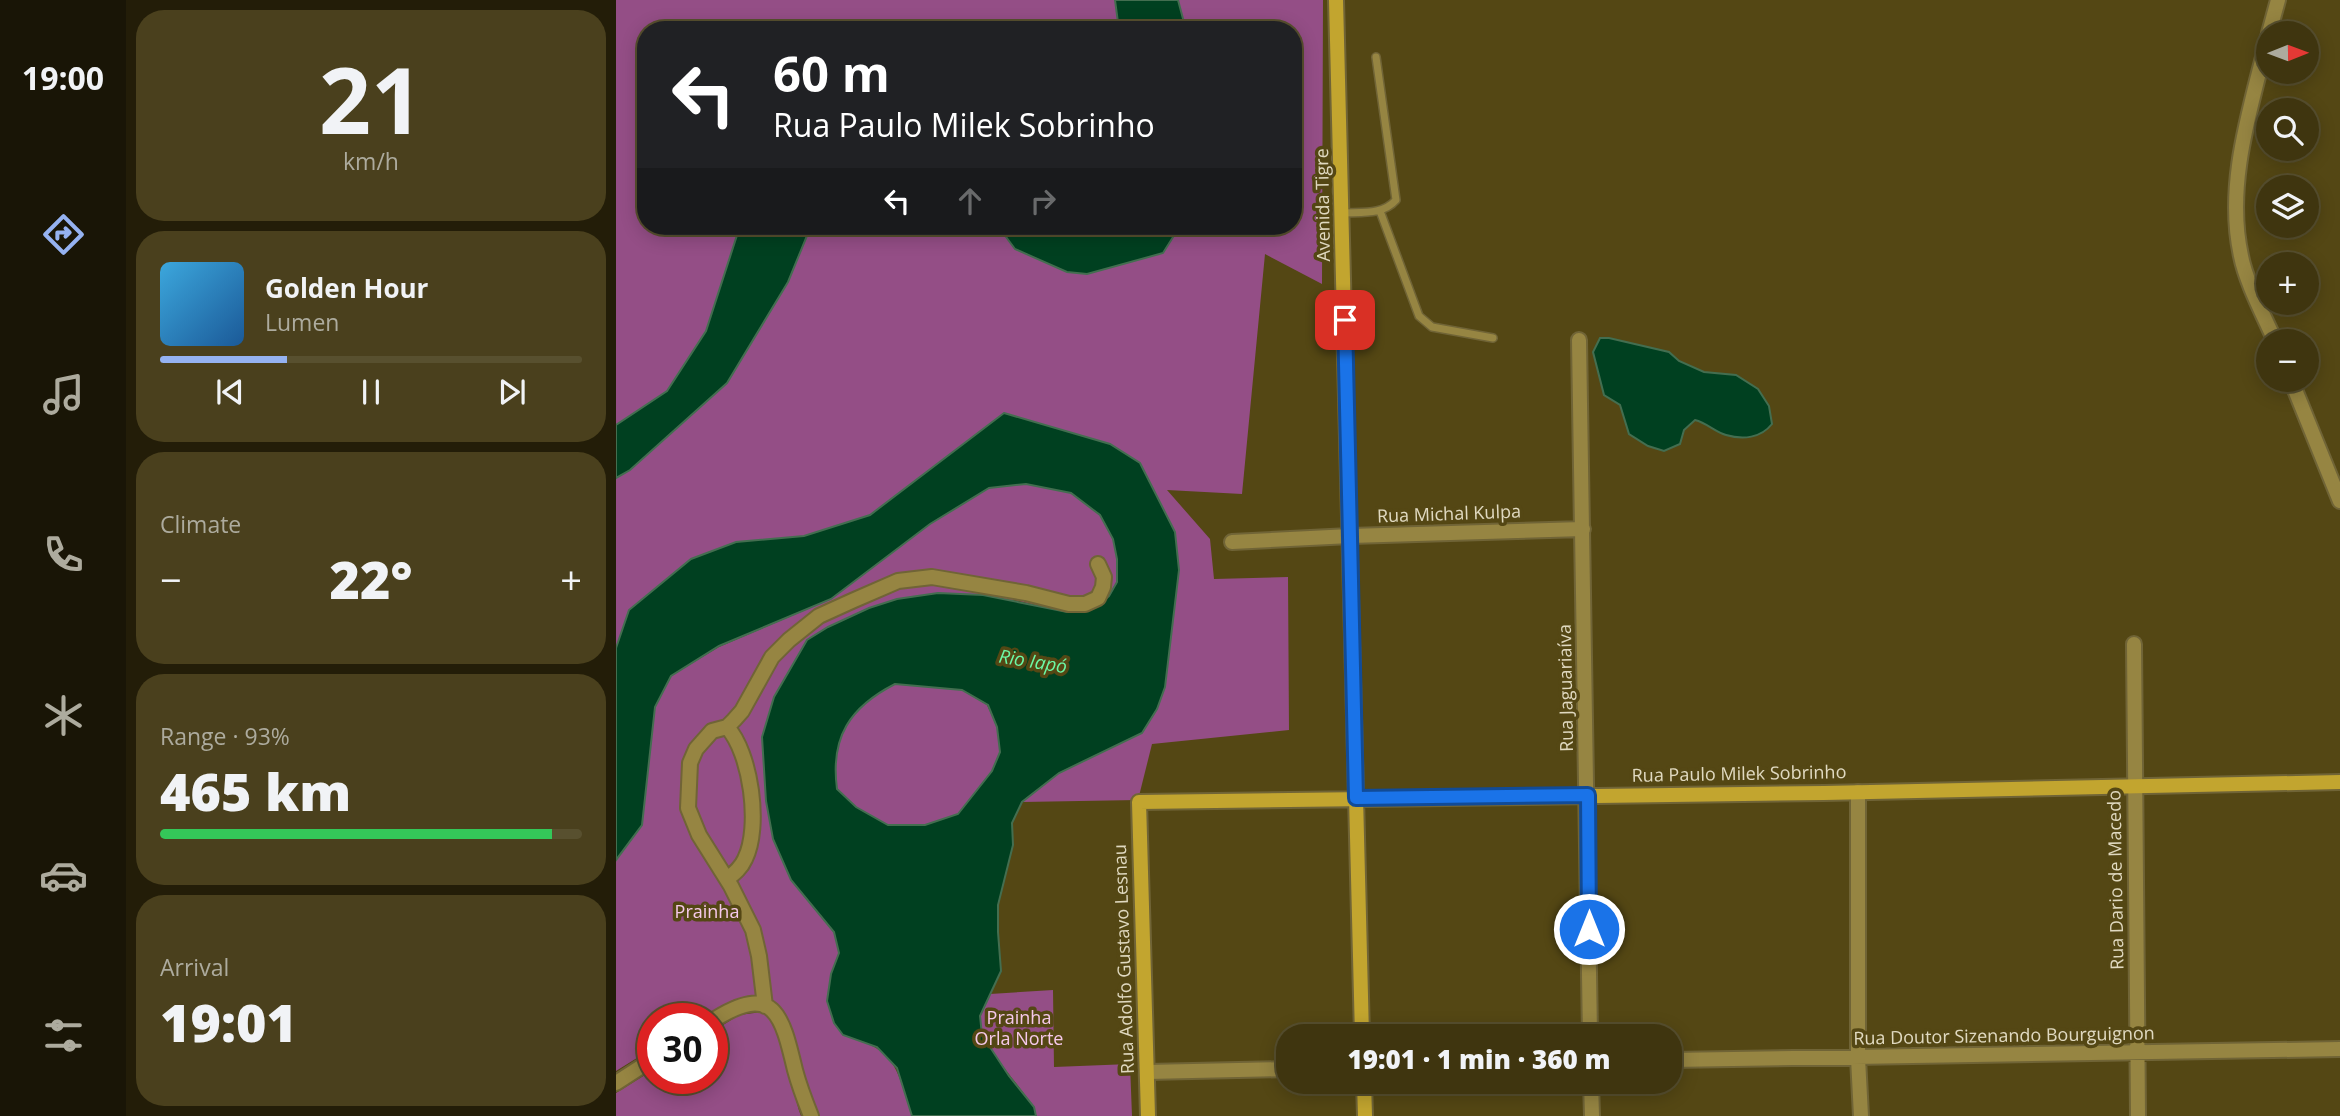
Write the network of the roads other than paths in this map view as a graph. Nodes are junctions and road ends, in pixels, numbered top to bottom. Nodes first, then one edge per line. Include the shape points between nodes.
1 (1336, 0) edge
2 (2278, 0) edge
3 (2273, 21) edge
4 (1376, 57) dead end
5 (2257, 84) edge
6 (1380, 211) junction
7 (1343, 213) junction
8 (2270, 329) edge
9 (1493, 338) dead end
10 (1579, 340) dead end
11 (2296, 392) edge
12 (2340, 500) edge
13 (1583, 529) junction
14 (1350, 536) junction
15 (1232, 542) dead end
16 (1098, 564) dead end
17 (2134, 644) dead end
18 (727, 726) junction
19 (2340, 782) edge
20 (2134, 787) junction
21 (1858, 792) junction
22 (1588, 795) junction
23 (1356, 798) junction
24 (1139, 802) joint
25 (727, 879) junction
26 (765, 1006) junction
27 (728, 1012) edge
28 (1362, 1024) edge
29 (1590, 1024) edge
30 (2340, 1049) edge
31 (2137, 1054) junction
32 (1858, 1058) junction
33 (1682, 1060) edge
34 (637, 1069) edge
35 (1276, 1069) edge
36 (1147, 1072) junction
37 (616, 1083) edge
38 (1364, 1094) edge
39 (1591, 1094) edge
40 (811, 1116) edge
41 (1148, 1116) edge
42 (1365, 1116) edge
43 (1592, 1116) edge
44 (1861, 1116) edge
45 (2138, 1116) edge

1 - 7 street, Avenida Tigre
2 - 3 street
4 - 6 lane via 1396,200
5 - 8 street via 2237,180 2235,219 2241,258
6 - 7 lane
6 - 9 lane via 1419,316 1432,327
7 - 14 street, Avenida Tigre
10 - 13 street, Rua Jaguariaíva
11 - 12 street
13 - 14 street, Rua Michal Kulpa
13 - 22 street, Rua Jaguariaíva
14 - 15 street, Rua Michal Kulpa
14 - 23 street, Avenida Tigre
16 - 18 street via 1103,587 1098,598 1085,604 932,577 898,580 819,616 789,640 772,657 742,711
17 - 20 street, Rua Dario de Macedo
18 - 25 street via 748,770 752,811 747,856
18 - 25 street via 712,731 696,749 687,792 693,821
19 - 20 street, Rua Paulo Milek Sobrinho
20 - 21 street, Rua Paulo Milek Sobrinho
20 - 31 street, Rua Dario de Macedo
21 - 22 street, Rua Paulo Milek Sobrinho
21 - 32 street
22 - 23 street, Rua Paulo Milek Sobrinho
22 - 29 street, Rua Jaguariaíva
23 - 24 street, Rua Paulo Milek Sobrinho
23 - 28 street, Avenida Tigre
24 - 36 street, Rua Adolfo Gustavo Lesnau
25 - 26 street via 753,930
26 - 27 street via 741,1005
26 - 40 street via 786,1029
30 - 31 street, Rua Doutor Sizenando Bourguignon
31 - 32 street, Rua Doutor Sizenando Bourguignon
31 - 45 street, Rua Dario de Macedo
32 - 33 street, Rua Doutor Sizenando Bourguignon
32 - 44 street
34 - 37 street
35 - 36 street
36 - 41 street, Rua Adolfo Gustavo Lesnau
38 - 42 street
39 - 43 street

